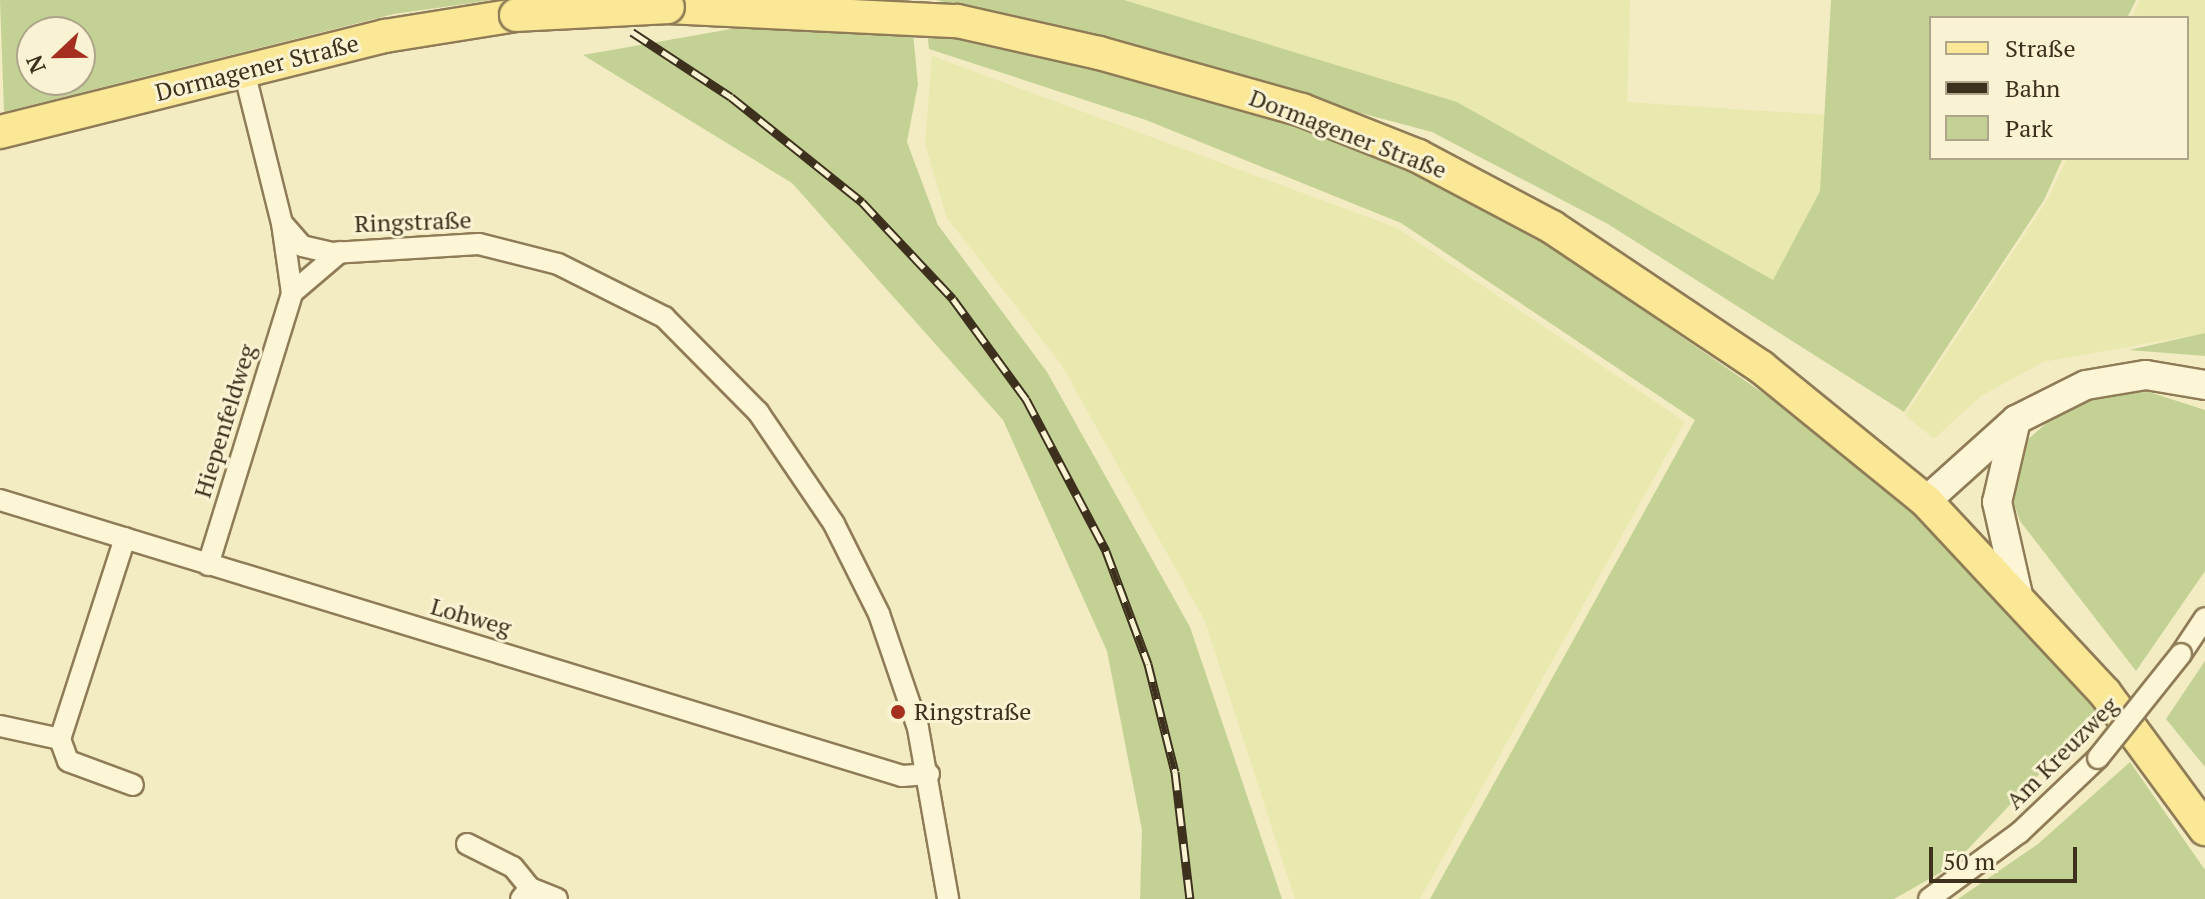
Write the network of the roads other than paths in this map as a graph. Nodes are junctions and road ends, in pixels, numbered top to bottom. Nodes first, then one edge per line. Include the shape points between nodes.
1 (244, 71) junction
2 (0, 132) edge
3 (282, 223) junction
4 (342, 251) junction
5 (292, 293) junction
6 (2205, 385) edge
7 (2016, 420) junction
8 (0, 500) edge
9 (1926, 501) junction
10 (125, 538) junction
11 (208, 565) junction
12 (2018, 595) junction
13 (2205, 618) edge
14 (0, 726) edge
15 (60, 739) junction
16 (929, 774) junction
17 (133, 785) dead end
18 (2205, 829) edge
19 (467, 844) dead end
20 (526, 894) edge
21 (557, 899) edge
22 (948, 899) edge
23 (1929, 899) edge

1 - 2 main road, Dormagener Straße
1 - 3 street
1 - 9 main road, Dormagener Straße, bridge via 385,36 516,15 668,7 957,21 1201,79 1418,156 1552,227 1828,420
3 - 4 street, Ringstraße via 302,246
3 - 5 street
4 - 5 street
4 - 16 street, Ringstraße via 443,242 507,250 626,293 688,337 758,412 849,550 898,663
5 - 11 street, Hiepenfeldweg
6 - 7 main road via 2146,375 2086,385
7 - 9 main road
7 - 12 main road via 1997,502
8 - 10 street, Lohweg
9 - 12 main road, Dormagener Straße
10 - 11 street, Lohweg
10 - 15 street
11 - 16 street, Lohweg via 902,776
12 - 18 main road, Dormagener Straße via 2115,706
13 - 23 street, Am Kreuzweg, bridge via 2098,758 2019,833
14 - 15 street
15 - 17 street via 68,761
16 - 22 street, Ringstraße
19 - 20 street via 513,867
20 - 21 street

